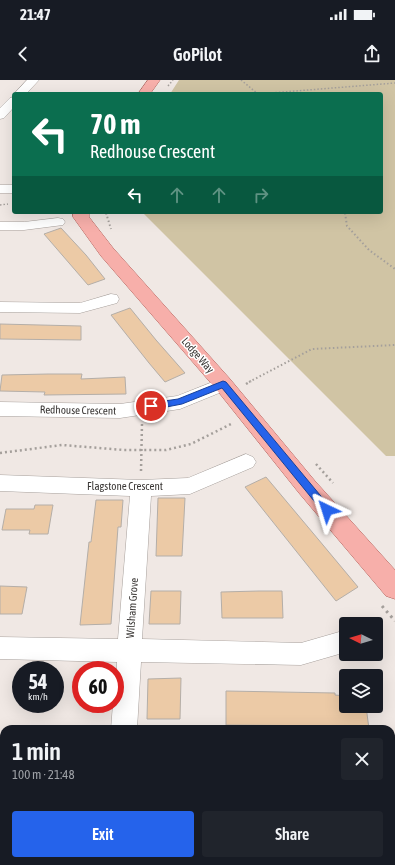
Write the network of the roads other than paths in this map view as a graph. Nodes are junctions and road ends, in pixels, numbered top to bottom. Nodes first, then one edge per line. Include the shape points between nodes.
1 (33, 80) edge
2 (154, 80) edge
3 (22, 92) edge
4 (145, 92) edge
5 (12, 102) edge
6 (0, 114) edge
7 (0, 118) edge
8 (12, 120) edge
9 (0, 189) edge
10 (12, 189) edge
11 (81, 214) edge
12 (58, 222) dead end
13 (0, 226) edge
14 (111, 299) dead end
15 (0, 307) edge
16 (223, 384) junction
17 (0, 409) edge
18 (246, 462) dead end
19 (0, 484) edge
20 (141, 488) junction
21 (395, 588) edge
22 (339, 643) edge
23 (0, 648) edge
24 (129, 651) junction
25 (124, 725) edge

1 - 3 street
2 - 4 main road
5 - 6 street
7 - 8 street
9 - 10 street
11 - 16 main road, Lodge Way via 107,252
12 - 13 street
14 - 15 street via 80,308
16 - 17 street, Redhouse Crescent via 180,402 120,411
16 - 21 main road, Lodge Way via 307,487
18 - 20 street, Flagstone Crescent via 190,486
19 - 20 street, Flagstone Crescent
20 - 24 street, Wilsham Grove
22 - 24 street via 301,654
23 - 24 street
24 - 25 street, Wilsham Grove

